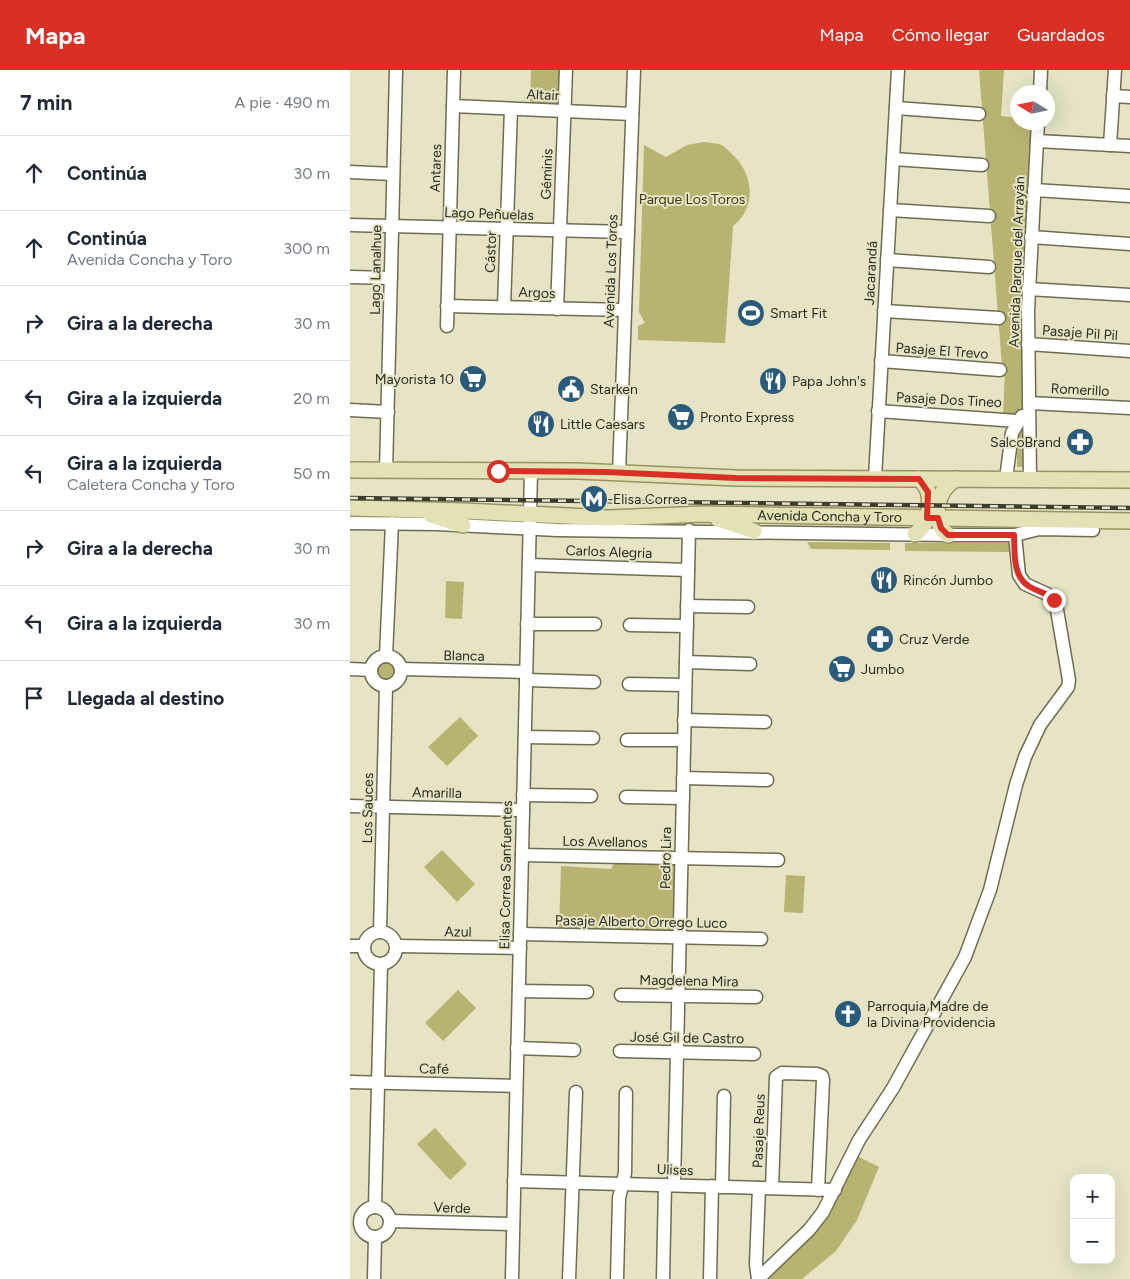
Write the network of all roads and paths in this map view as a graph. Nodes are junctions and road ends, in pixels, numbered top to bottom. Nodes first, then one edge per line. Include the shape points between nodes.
1 (396, 70) edge
2 (454, 70) edge
3 (566, 70) edge
4 (634, 70) edge
5 (898, 70) edge
6 (1041, 70) edge
7 (1115, 70) edge
8 (1040, 85) edge
9 (1113, 96) junction
10 (1130, 97) edge
11 (453, 106) junction
12 (896, 108) junction
13 (511, 109) junction
14 (565, 111) junction
15 (632, 114) junction
16 (978, 114) dead end
17 (1038, 130) edge
18 (1037, 141) junction
19 (1110, 145) junction
20 (1130, 146) edge
21 (893, 159) junction
22 (982, 165) dead end
23 (350, 172) edge
24 (393, 174) junction
25 (1034, 190) junction
26 (1130, 196) edge
27 (890, 210) junction
28 (989, 216) dead end
29 (350, 224) edge
30 (392, 226) junction
31 (449, 228) junction
32 (507, 229) junction
33 (560, 231) junction
34 (628, 232) junction
35 (1031, 237) junction
36 (1130, 244) edge
37 (887, 260) junction
38 (989, 267) dead end
39 (350, 277) edge
40 (391, 278) junction
41 (1028, 289) junction
42 (1130, 295) edge
43 (447, 306) junction
44 (504, 307) junction
45 (558, 309) junction
46 (625, 310) junction
47 (884, 311) junction
48 (999, 318) dead end
49 (447, 326) dead end
50 (1028, 344) junction
51 (1130, 351) edge
52 (881, 361) junction
53 (1000, 370) dead end
54 (1029, 403) junction
55 (1130, 408) edge
56 (350, 410) edge
57 (878, 411) junction
58 (388, 412) junction
59 (1017, 421) junction
60 (350, 470) edge
61 (386, 471) junction
62 (531, 471) junction
63 (619, 473) junction
64 (875, 478) junction
65 (919, 479) junction
66 (956, 479) junction
67 (1006, 479) junction
68 (1030, 480) junction
69 (1130, 480) edge
70 (350, 508) edge
71 (412, 510) junction
72 (703, 514) junction
73 (933, 518) junction
74 (1126, 521) edge
75 (530, 522) junction
76 (350, 523) edge
77 (392, 523) junction
78 (1064, 523) junction
79 (463, 525) junction
80 (1039, 529) joint
81 (689, 530) junction
82 (1093, 530) joint
83 (754, 531) junction
84 (915, 534) junction
85 (948, 535) junction
86 (1014, 535) junction
87 (528, 565) junction
88 (688, 570) junction
89 (687, 606) junction
90 (748, 607) dead end
91 (527, 624) junction
92 (595, 624) dead end
93 (630, 625) dead end
94 (687, 626) junction
95 (386, 656) junction
96 (686, 662) junction
97 (750, 664) dead end
98 (350, 669) edge
99 (371, 670) junction
100 (401, 670) junction
101 (526, 676) junction
102 (594, 682) dead end
103 (629, 684) dead end
104 (685, 685) junction
105 (386, 686) junction
106 (684, 720) junction
107 (764, 722) dead end
108 (524, 737) junction
109 (593, 738) dead end
110 (628, 740) dead end
111 (684, 740) junction
112 (683, 778) junction
113 (767, 780) dead end
114 (523, 795) junction
115 (591, 796) dead end
116 (626, 797) dead end
117 (683, 798) junction
118 (350, 806) edge
119 (383, 808) junction
120 (523, 810) junction
121 (522, 855) junction
122 (681, 858) junction
123 (778, 860) dead end
124 (380, 931) junction
125 (520, 934) junction
126 (679, 938) junction
127 (761, 939) dead end
128 (350, 946) edge
129 (364, 946) junction
130 (397, 946) junction
131 (520, 948) junction
132 (380, 964) junction
133 (519, 991) junction
134 (587, 992) dead end
135 (621, 995) dead end
136 (678, 996) junction
137 (756, 997) dead end
138 (517, 1048) junction
139 (574, 1050) dead end
140 (620, 1051) dead end
141 (677, 1052) junction
142 (754, 1054) dead end
143 (350, 1082) edge
144 (378, 1083) junction
145 (516, 1086) junction
146 (576, 1092) dead end
147 (626, 1093) dead end
148 (724, 1096) dead end
149 (514, 1181) junction
150 (573, 1182) junction
151 (622, 1184) junction
152 (670, 1185) junction
153 (717, 1187) junction
154 (759, 1188) junction
155 (772, 1188) junction
156 (818, 1190) junction
157 (835, 1190) junction
158 (376, 1207) junction
159 (355, 1221) edge
160 (390, 1221) junction
161 (513, 1224) junction
162 (375, 1237) junction
163 (374, 1279) edge
164 (512, 1279) edge
165 (569, 1279) edge
166 (617, 1279) edge
167 (663, 1279) edge
168 (710, 1279) edge
169 (758, 1279) edge

1 - 24 street, Lago Lanalhue
2 - 11 street, Antares
3 - 14 street, Géminis
4 - 15 street, Avenida Los Toros
5 - 12 street, Jacarandá
6 - 8 street
7 - 9 street
9 - 10 street
9 - 19 street
11 - 13 street, Altair
11 - 31 street, Antares
12 - 16 street
12 - 21 street, Jacarandá
13 - 14 street, Altair
13 - 32 street, Cástor
14 - 15 street, Altair
14 - 33 street, Géminis
15 - 34 street, Avenida Los Toros
17 - 18 street, Avenida Parque del Arrayán
18 - 19 street
18 - 25 street, Avenida Parque del Arrayán
19 - 20 street
21 - 22 street
21 - 27 street, Jacarandá
23 - 24 street
24 - 30 street, Lago Lanalhue
25 - 26 street
25 - 35 street, Avenida Parque del Arrayán
27 - 28 street
27 - 37 street, Jacarandá
29 - 30 street, Lago Peñuelas
30 - 31 street, Lago Peñuelas
30 - 40 street, Lago Lanalhue
31 - 32 street, Lago Peñuelas
31 - 43 street, Antares
32 - 33 street, Lago Peñuelas
32 - 44 street, Cástor
33 - 34 street, Lago Peñuelas
33 - 45 street, Géminis
34 - 46 street, Avenida Los Toros
35 - 36 street
35 - 41 street, Avenida Parque del Arrayán
37 - 38 street
37 - 47 street, Jacarandá
39 - 40 street
40 - 58 street, Lago Lanalhue
41 - 42 street
41 - 50 street, Avenida Parque del Arrayán
43 - 44 street, Argos
43 - 49 street, Antares
44 - 45 street, Argos
45 - 46 street, Argos
46 - 63 street, Avenida Los Toros
47 - 48 street
47 - 52 street, Jacarandá
50 - 51 street, Pasaje Pil Pil
50 - 54 street, Avenida Parque del Arrayán
52 - 53 street, Pasaje El Trevo
52 - 57 street, Jacarandá
54 - 55 street, Romerillo
54 - 59 street
54 - 68 street, Avenida Parque del Arrayán
56 - 58 street
57 - 59 street, Pasaje Dos Tineo
57 - 64 street, Jacarandá
58 - 61 street, Lago Lanalhue
59 - 67 street via 1011,437
60 - 61 main road
61 - 62 main road
62 - 63 main road
62 - 75 street, Elisa Correa Sanfuentes
63 - 64 main road via 736,478
64 - 65 main road
65 - 66 main road
65 - 73 main road via 928,492
66 - 67 main road
66 - 73 main road via 940,495
67 - 68 main road
68 - 69 main road
70 - 71 main road
71 - 75 main road, Avenida Concha y Toro
71 - 79 main road
72 - 73 main road, Avenida Concha y Toro
72 - 75 main road, Avenida Concha y Toro
72 - 83 main road
73 - 78 main road, Avenida Concha y Toro
73 - 84 main road
73 - 85 main road
74 - 78 main road, Avenida Concha y Toro
74 - 82 main road
75 - 79 street
75 - 81 street
75 - 87 street, Elisa Correa Sanfuentes
76 - 77 street
77 - 79 street
77 - 95 street
78 - 80 main road
78 - 82 street
80 - 86 street
81 - 83 street
81 - 88 street, Pedro Lira
83 - 84 street
84 - 85 street
85 - 86 street
86 - 157 street via 1019,575 1025,584 1047,594 1056,604 1068,688 1040,725 1025,757 990,890 965,956 893,1088 859,1140
87 - 88 street, Carlos Alegria
87 - 91 street, Elisa Correa Sanfuentes
88 - 89 street, Pedro Lira
89 - 90 street
89 - 94 street, Pedro Lira
91 - 92 street
91 - 101 street, Elisa Correa Sanfuentes
93 - 94 street
94 - 96 street, Pedro Lira
95 - 99 street via 378,658
95 - 100 street via 398,661
96 - 97 street
96 - 104 street, Pedro Lira
98 - 99 street
99 - 105 street via 377,682
100 - 101 street, Blanca
100 - 105 street via 397,681
101 - 102 street, Blanca
101 - 108 street, Elisa Correa Sanfuentes
103 - 104 street
104 - 106 street, Pedro Lira
105 - 119 street, Los Sauces
106 - 107 street
106 - 111 street, Pedro Lira
108 - 109 street
108 - 114 street, Elisa Correa Sanfuentes
110 - 111 street
111 - 112 street, Pedro Lira
112 - 113 street
112 - 117 street, Pedro Lira
114 - 115 street
114 - 120 street, Elisa Correa Sanfuentes
116 - 117 street
117 - 122 street, Pedro Lira
118 - 119 street, Amarilla
119 - 120 street, Amarilla
119 - 124 street, Los Sauces
120 - 121 street, Elisa Correa Sanfuentes
121 - 122 street, Los Avellanos
121 - 125 street, Elisa Correa Sanfuentes
122 - 123 street, Los Avellanos
122 - 126 street, Pedro Lira
124 - 129 street via 369,936
124 - 130 street via 392,936
125 - 126 street, Pasaje Alberto Orrego Luco
125 - 131 street, Elisa Correa Sanfuentes
126 - 127 street, Pasaje Alberto Orrego Luco
126 - 136 street, Pedro Lira
128 - 129 street
129 - 132 street via 366,956
130 - 131 street, Azul
130 - 132 street via 394,956
131 - 133 street, Elisa Correa Sanfuentes
132 - 144 street
133 - 134 street
133 - 138 street, Elisa Correa Sanfuentes
135 - 136 street, Magdelena Mira
136 - 137 street, Magdelena Mira
136 - 141 street, Pedro Lira
138 - 139 street
138 - 145 street, Elisa Correa Sanfuentes
140 - 141 street, José Gil de Castro
141 - 142 street, José Gil de Castro
141 - 152 street, Pedro Lira
143 - 144 street, Café
144 - 145 street, Café
144 - 158 street
145 - 149 street, Elisa Correa Sanfuentes
146 - 150 street
147 - 151 street via 625,1173
148 - 153 street
149 - 150 street, Ulises
149 - 161 street, Elisa Correa Sanfuentes
150 - 151 street, Ulises
150 - 165 street
151 - 152 street, Ulises
151 - 166 street
152 - 153 street, Ulises
152 - 167 street, Pedro Lira
153 - 154 street, Ulises
153 - 168 street
154 - 155 street, Ulises
154 - 169 street, Pasaje Reus
155 - 156 street, Ulises
155 - 156 street, Pasaje Reus via 778,1075 817,1074 822,1078
156 - 157 street, Ulises
157 - 169 street via 809,1230
158 - 159 street
158 - 160 street via 384,1210
159 - 162 street
160 - 161 street, Verde
160 - 162 street via 387,1231
161 - 164 street, Elisa Correa Sanfuentes
162 - 163 street

